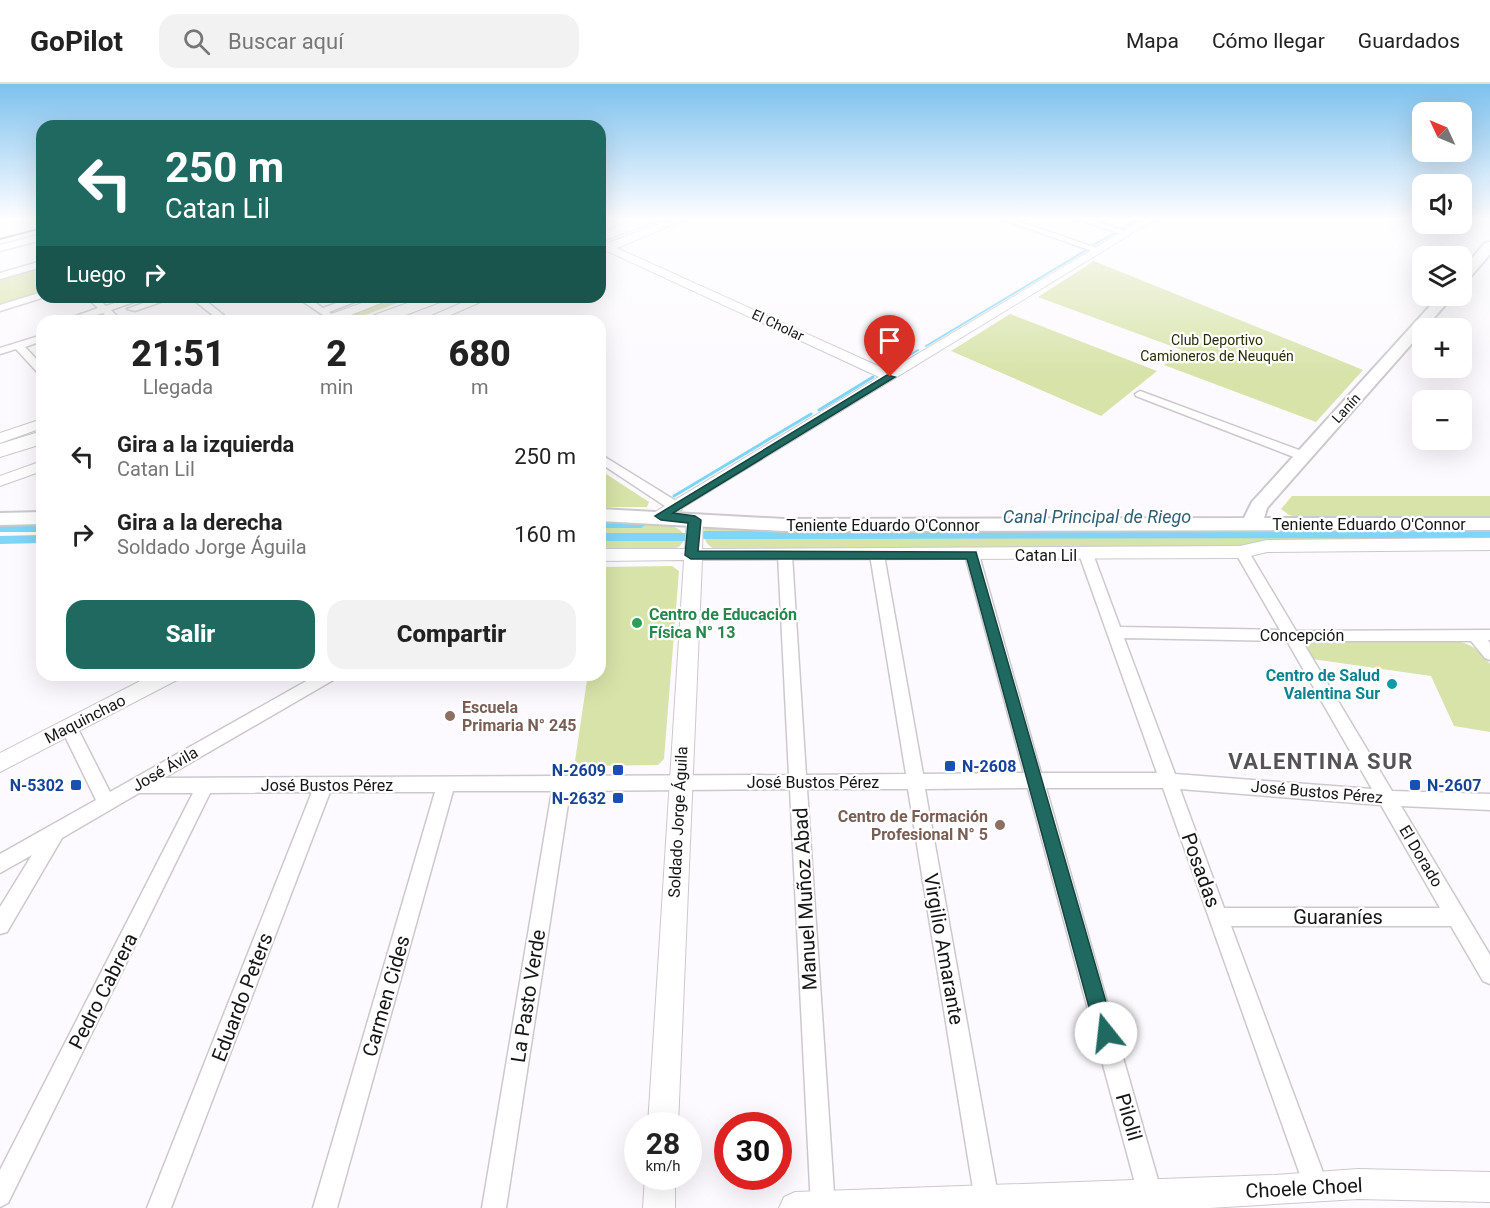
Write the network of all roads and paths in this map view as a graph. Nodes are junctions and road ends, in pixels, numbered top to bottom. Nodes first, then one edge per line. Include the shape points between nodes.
1 (19, 270) edge
2 (658, 270) edge
3 (1065, 270) edge
4 (0, 276) edge
5 (36, 297) edge
6 (98, 303) edge
7 (132, 303) edge
8 (150, 303) edge
9 (203, 303) edge
10 (308, 303) edge
11 (351, 303) edge
12 (371, 303) edge
13 (408, 303) edge
14 (424, 303) edge
15 (471, 303) edge
16 (1437, 306) edge
17 (0, 308) edge
18 (111, 315) edge
19 (218, 315) edge
20 (324, 315) edge
21 (330, 315) edge
22 (332, 315) edge
23 (376, 315) edge
24 (394, 315) edge
25 (441, 315) edge
26 (36, 331) edge
27 (36, 340) edge
28 (0, 342) edge
29 (18, 345) junction
30 (0, 351) edge
31 (36, 365) edge
32 (890, 377) junction
33 (1140, 394) dead end
34 (36, 425) edge
35 (0, 438) edge
36 (36, 439) edge
37 (36, 446) edge
38 (0, 451) edge
39 (1303, 456) junction
40 (0, 458) edge
41 (606, 463) edge
42 (36, 468) edge
43 (0, 481) edge
44 (669, 511) junction
45 (606, 515) edge
46 (36, 518) edge
47 (0, 519) edge
48 (695, 520) junction
49 (1254, 524) junction
50 (1490, 524) edge
51 (1490, 544) edge
52 (1242, 552) junction
53 (1086, 554) junction
54 (606, 555) edge
55 (691, 555) junction
56 (785, 555) junction
57 (878, 555) junction
58 (972, 555) junction
59 (1115, 632) junction
60 (1483, 635) edge
61 (1291, 636) junction
62 (1490, 654) edge
63 (159, 681) edge
64 (320, 681) edge
65 (69, 728) junction
66 (0, 763) edge
67 (1035, 780) junction
68 (916, 781) junction
69 (1169, 781) junction
70 (798, 782) junction
71 (680, 783) junction
72 (446, 784) junction
73 (562, 784) junction
74 (324, 785) junction
75 (136, 786) junction
76 (205, 786) junction
77 (1387, 798) junction
78 (1490, 802) edge
79 (107, 803) junction
80 (57, 831) junction
81 (0, 864) edge
82 (1218, 917) junction
83 (1458, 917) junction
84 (0, 925) edge
85 (1490, 974) edge
86 (664, 1112) edge
87 (1316, 1186) junction
88 (1490, 1187) edge
89 (660, 1190) edge
90 (1150, 1194) junction
91 (0, 1195) edge
92 (987, 1201) junction
93 (809, 1207) edge
94 (159, 1208) edge
95 (325, 1208) edge
96 (494, 1208) edge
97 (659, 1208) edge

1 - 4 street
2 - 32 street, El Cholar
3 - 32 street
5 - 17 street
6 - 18 street
7 - 18 street
8 - 18 street
9 - 19 street
10 - 20 street
11 - 21 street
12 - 22 street
13 - 23 highway
14 - 24 highway
15 - 25 street
16 - 39 main road, Lanín
26 - 28 street
27 - 29 street
29 - 30 street
29 - 31 street
32 - 44 street
33 - 39 street
34 - 35 street
36 - 38 highway
37 - 40 highway
39 - 49 main road, Lanín via 1259,506
41 - 44 street
42 - 43 street
44 - 45 main road, Teniente Eduardo O'Connor
44 - 48 main road, Teniente Eduardo O'Connor
46 - 47 main road
48 - 49 main road, Teniente Eduardo O'Connor via 784,525
48 - 55 street, Soldado Jorge Águila
49 - 50 main road, Teniente Eduardo O'Connor
51 - 52 street, Catan Lil via 1267,546
52 - 53 street, Catan Lil
52 - 61 street, El Dorado
53 - 58 street, Catan Lil
53 - 59 street, Posadas
54 - 55 street, Catan Lil
55 - 56 street, Catan Lil
55 - 71 street, Soldado Jorge Águila
56 - 57 street, Catan Lil
56 - 70 street, Manuel Muñoz Abad
57 - 58 street, Catan Lil
57 - 68 street, Virgilio Amarante
58 - 67 street, Pilolil
59 - 61 street, Concepción
59 - 69 street, Posadas
60 - 61 street, Concepción
60 - 62 street
61 - 77 street, El Dorado
63 - 65 street, Maquinchao
64 - 75 street, José Ávila
65 - 66 street, Maquinchao
65 - 79 street
67 - 68 street, José Bustos Pérez
67 - 69 street, José Bustos Pérez
67 - 90 street, Pilolil
68 - 70 street, José Bustos Pérez
68 - 92 street, Virgilio Amarante
69 - 77 street, José Bustos Pérez
69 - 82 street, Posadas
70 - 71 street, José Bustos Pérez
70 - 93 street, Manuel Muñoz Abad
71 - 73 street, José Bustos Pérez
71 - 86 street, Soldado Jorge Águila
72 - 73 street, José Bustos Pérez
72 - 74 street, José Bustos Pérez
72 - 95 street, Carmen Cides
73 - 96 street, La Pasto Verde
74 - 76 street, José Bustos Pérez
74 - 94 street, Eduardo Peters
75 - 76 street, José Bustos Pérez
75 - 79 street, José Ávila
76 - 91 street, Pedro Cabrera
77 - 78 street, José Bustos Pérez
77 - 83 street, El Dorado
79 - 80 street, José Ávila
80 - 81 street, José Ávila
80 - 84 street
82 - 83 street, Guaraníes
82 - 87 street, Posadas
83 - 85 street, El Dorado
87 - 88 street, Choele Choel
87 - 90 street, Choele Choel
89 - 97 street
90 - 92 street, Choele Choel
92 - 93 street, Choele Choel

